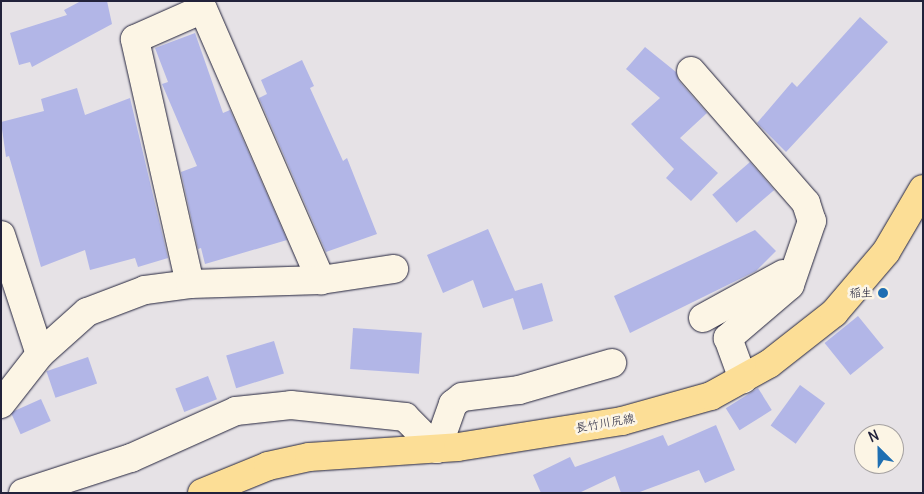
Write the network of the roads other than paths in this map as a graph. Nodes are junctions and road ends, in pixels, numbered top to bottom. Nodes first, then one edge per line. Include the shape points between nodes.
1 (690, 71) dead end
2 (923, 189) edge
3 (1, 235) edge
4 (796, 265) junction
5 (394, 269) dead end
6 (321, 280) junction
7 (190, 284) junction
8 (703, 318) dead end
9 (40, 354) junction
10 (612, 363) dead end
11 (743, 379) junction
12 (1, 404) edge
13 (437, 449) junction
14 (205, 492) edge
15 (23, 493) edge

1 - 4 street via 806,203 812,221
2 - 11 main road, 長竹川尻線 via 886,252 852,294 793,348
3 - 9 street
4 - 8 street
4 - 11 street via 790,286 728,338
5 - 6 street
6 - 7 street
6 - 7 street via 202,9 136,39
7 - 9 street via 145,290 87,312
9 - 12 street
10 - 13 street via 520,390 462,397 453,404
11 - 13 main road, 長竹川尻線 via 689,404 622,422
13 - 14 main road, 長竹川尻線 via 309,457 268,466
13 - 15 street via 405,417 291,405 236,411 131,458

